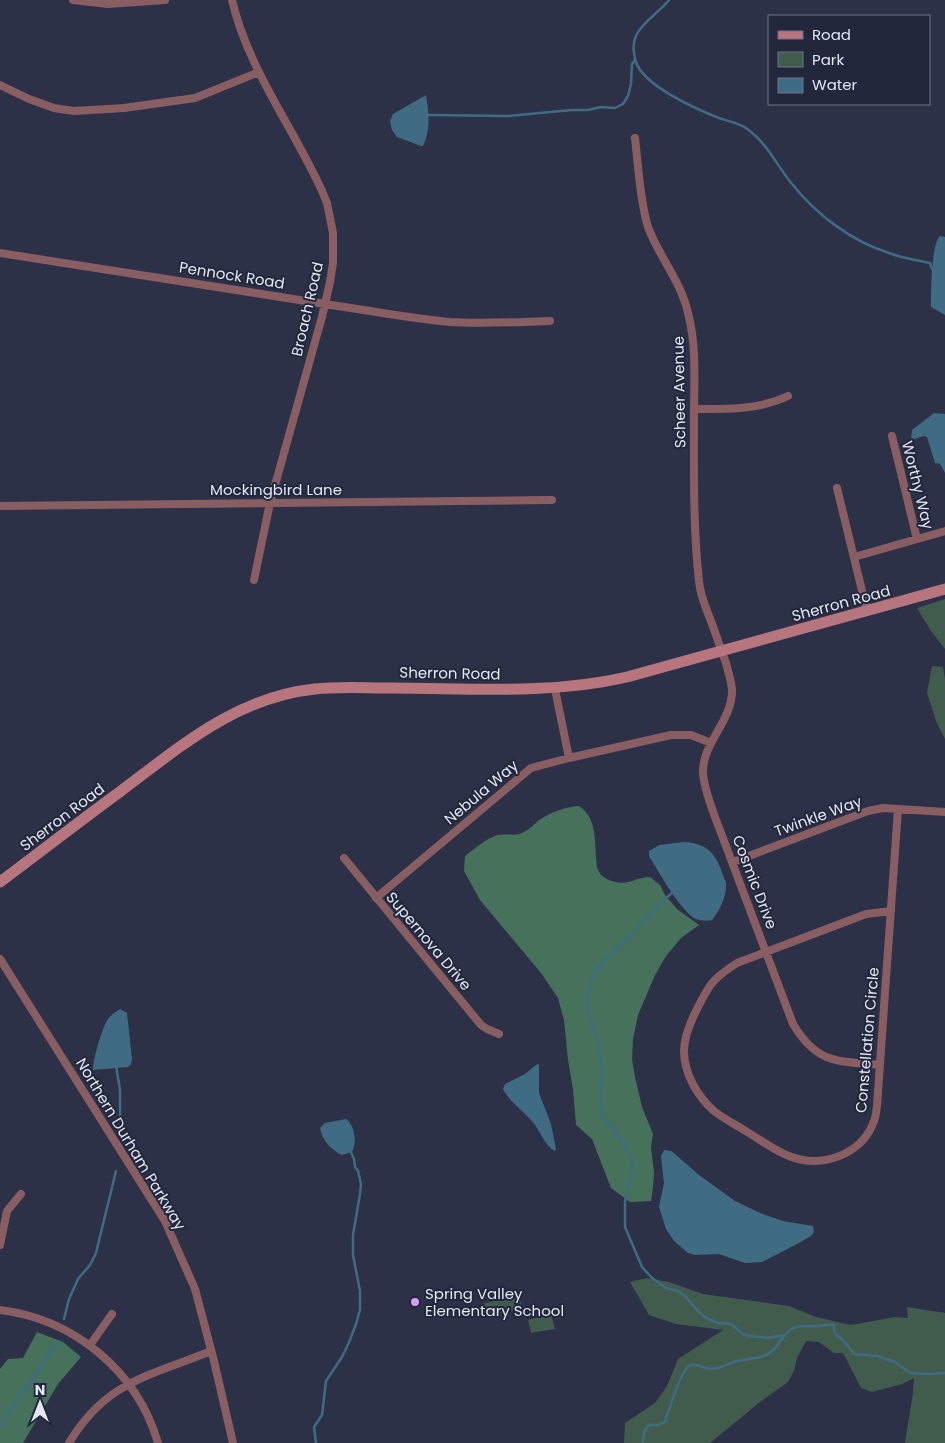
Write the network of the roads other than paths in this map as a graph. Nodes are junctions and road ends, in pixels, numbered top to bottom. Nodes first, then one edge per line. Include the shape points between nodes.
1 (73, 0) edge
2 (164, 0) edge
3 (232, 0) edge
4 (259, 72) junction
5 (0, 85) edge
6 (635, 138) dead end
7 (0, 254) edge
8 (325, 304) junction
9 (550, 321) dead end
10 (788, 396) dead end
11 (694, 409) junction
12 (892, 436) dead end
13 (837, 488) dead end
14 (552, 500) dead end
15 (270, 503) junction
16 (0, 506) edge
17 (945, 531) edge
18 (917, 539) junction
19 (854, 557) junction
20 (254, 580) dead end
21 (945, 589) edge
22 (868, 611) junction
23 (722, 652) junction
24 (555, 689) junction
25 (710, 743) junction
26 (569, 758) junction
27 (898, 809) junction
28 (945, 812) edge
29 (344, 858) dead end
30 (733, 862) junction
31 (0, 882) edge
32 (376, 898) junction
33 (890, 911) junction
34 (766, 952) junction
35 (0, 959) edge
36 (500, 1034) dead end
37 (880, 1065) junction
38 (21, 1194) dead end
39 (3, 1217) edge
40 (0, 1246) edge
41 (0, 1310) edge
42 (112, 1314) dead end
43 (90, 1345) junction
44 (211, 1351) junction
45 (129, 1383) junction
46 (69, 1443) edge
47 (158, 1443) edge
48 (233, 1443) edge

1 - 2 street via 108,4
3 - 4 street, Broach Road via 243,39
4 - 5 street via 195,98 74,111 29,100
4 - 8 street, Broach Road via 316,176 327,204 333,233 333,263
6 - 11 street, Scheer Avenue via 648,227 677,282 689,316 694,350
7 - 8 street, Pennock Road
8 - 9 street, Pennock Road via 450,322
8 - 15 street, Broach Road
10 - 11 street via 759,406
11 - 23 street, Scheer Avenue via 694,518 699,584
12 - 18 street, Worthy Way
13 - 19 street
14 - 15 street, Mockingbird Lane
15 - 16 street, Mockingbird Lane
15 - 20 street, Broach Road
17 - 18 street
18 - 19 street
19 - 22 street
21 - 22 main road, Sherron Road
22 - 23 main road, Sherron Road
23 - 24 main road, Sherron Road via 604,682
23 - 25 street, Cosmic Drive via 730,675 732,696 727,715
24 - 26 street
24 - 31 main road, Sherron Road via 348,687 299,691 266,700 193,736
25 - 26 street, Nebula Way via 691,735 672,735
25 - 30 street, Cosmic Drive via 703,773 705,786
26 - 32 street, Nebula Way via 525,773
27 - 28 street, Twinkle Way
27 - 30 street, Twinkle Way via 868,811
27 - 33 street, Constellation Circle
29 - 32 street, Supernova Drive
30 - 34 street, Cosmic Drive
32 - 36 street, Supernova Drive via 481,1025
33 - 34 street, Constellation Circle via 866,914
33 - 37 street, Constellation Circle
34 - 37 street, Cosmic Drive via 793,1024 811,1048 839,1061
34 - 37 street, Constellation Circle via 737,963 708,986 686,1036 687,1069 702,1098 714,1111 789,1157 816,1162 838,1158 856,1147 874,1121
35 - 44 street, Northern Durham Parkway via 165,1222 195,1290
38 - 39 street
39 - 40 street
41 - 43 street via 47,1322
42 - 43 street
43 - 45 street
44 - 45 street
44 - 48 street, Northern Durham Parkway
45 - 46 street via 94,1409
45 - 47 street via 149,1418

